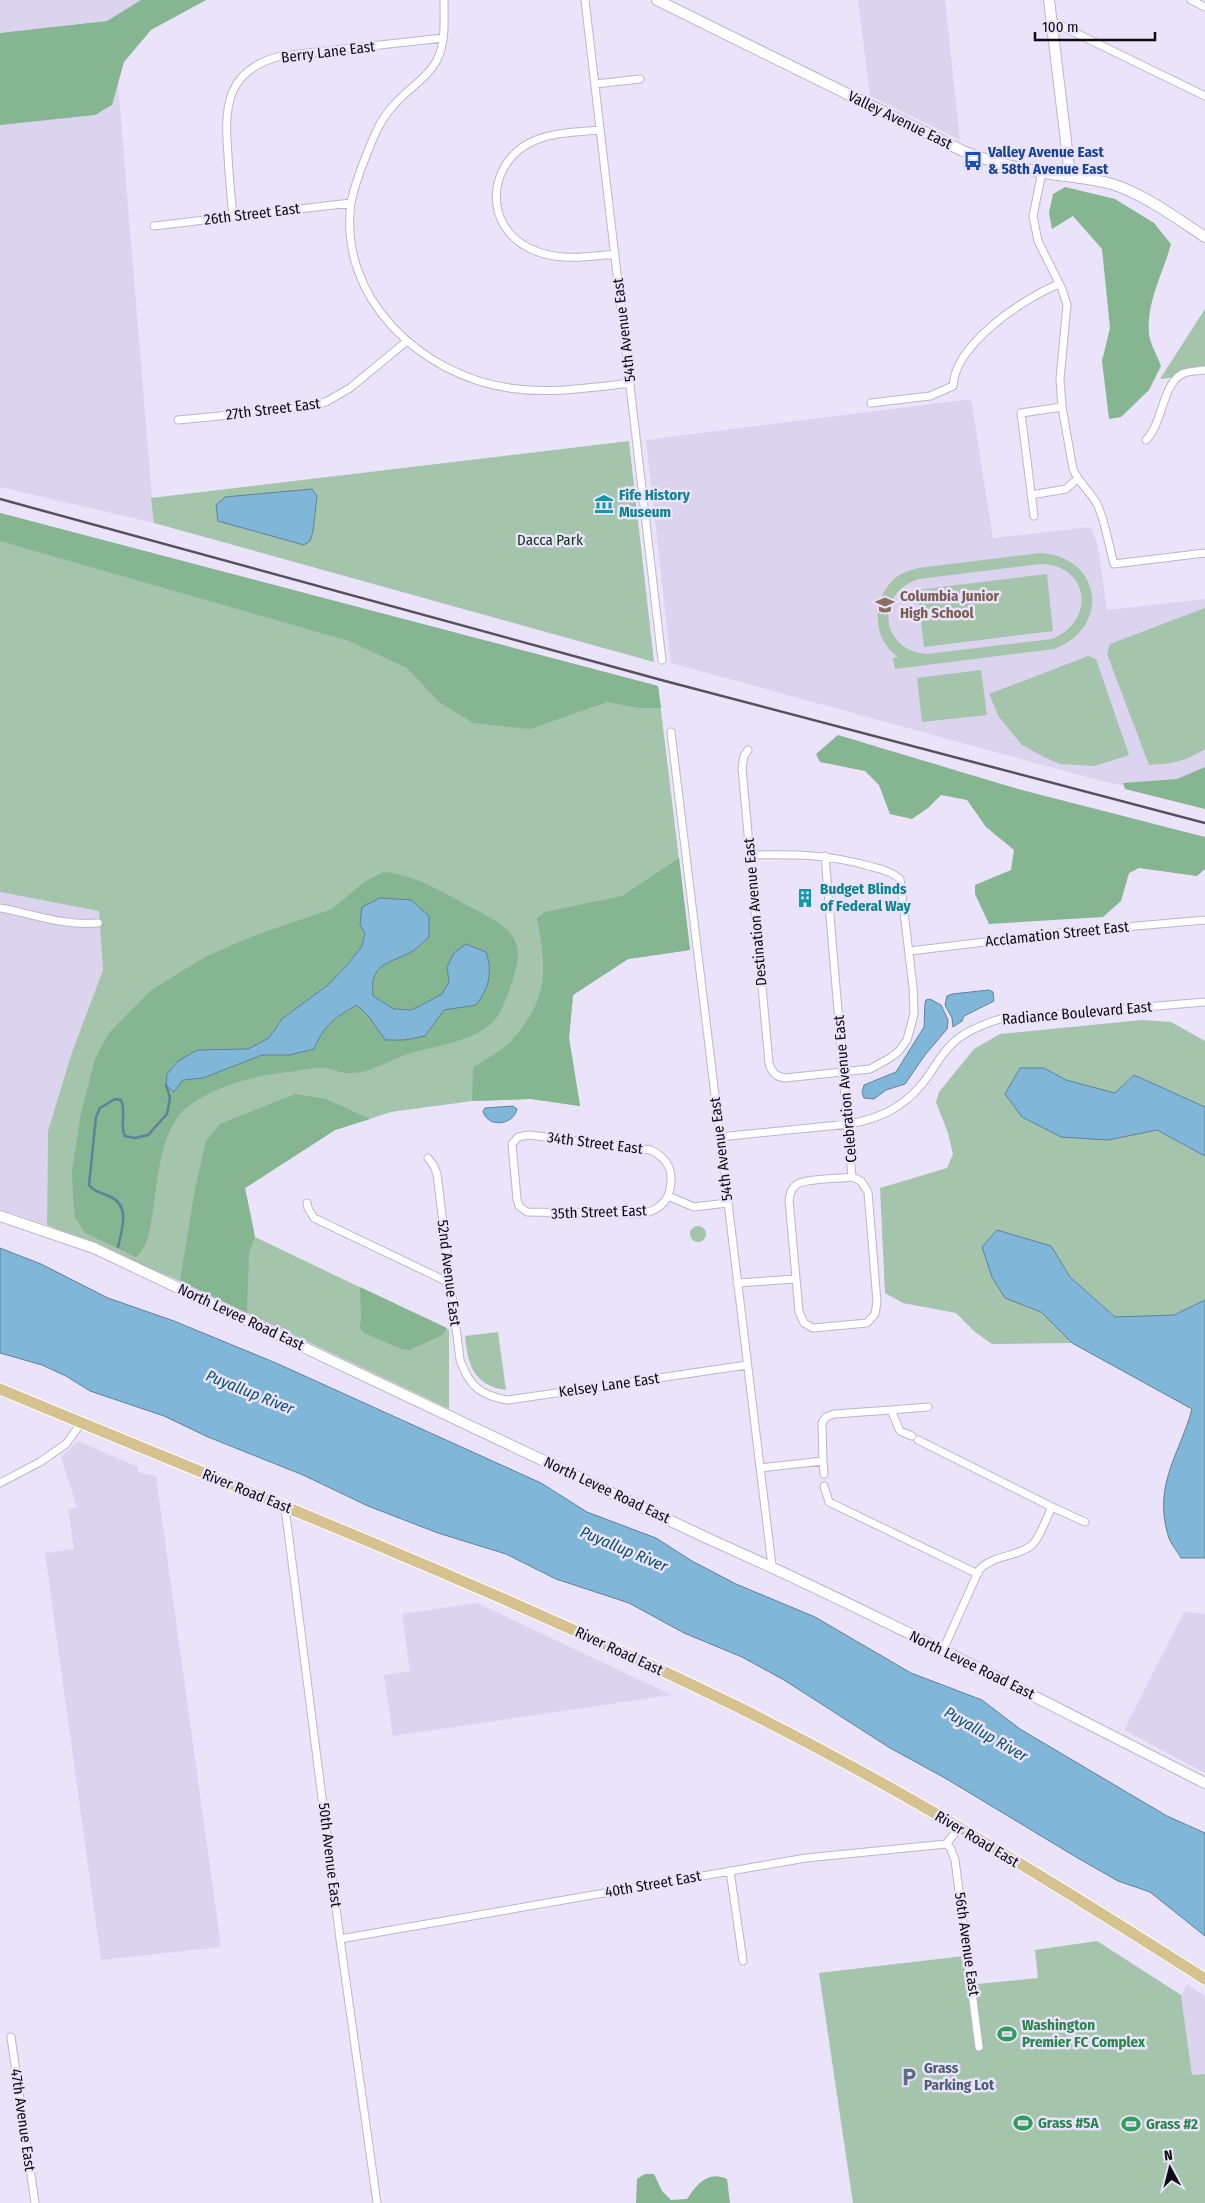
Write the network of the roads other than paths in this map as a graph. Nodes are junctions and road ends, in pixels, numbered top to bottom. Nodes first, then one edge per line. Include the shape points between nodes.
1 (444, 0) edge
2 (585, 0) edge
3 (657, 0) edge
4 (1049, 0) edge
5 (1191, 0) edge
6 (1205, 7) edge
7 (1051, 21) junction
8 (443, 38) junction
9 (640, 79) dead end
10 (595, 84) junction
11 (1205, 96) edge
12 (600, 130) junction
13 (1042, 172) junction
14 (1070, 175) junction
15 (351, 203) junction
16 (232, 216) junction
17 (154, 226) dead end
18 (1205, 237) edge
19 (615, 254) junction
20 (1059, 284) junction
21 (407, 341) junction
22 (1205, 370) edge
23 (630, 383) junction
24 (871, 403) dead end
25 (1062, 407) junction
26 (178, 420) dead end
27 (1146, 440) dead end
28 (1077, 479) junction
29 (1031, 495) junction
30 (1034, 516) dead end
31 (1205, 553) edge
32 (662, 660) dead end
33 (671, 732) dead end
34 (748, 750) dead end
35 (750, 855) junction
36 (825, 856) junction
37 (0, 908) edge
38 (1205, 920) edge
39 (98, 923) dead end
40 (910, 951) junction
41 (1205, 1002) edge
42 (843, 1070) junction
43 (849, 1124) junction
44 (719, 1137) junction
45 (428, 1158) dead end
46 (852, 1177) junction
47 (668, 1196) junction
48 (307, 1203) dead end
49 (727, 1203) junction
50 (523, 1210) joint
51 (0, 1216) edge
52 (796, 1279) junction
53 (450, 1282) junction
54 (737, 1283) junction
55 (747, 1365) junction
56 (475, 1387) joint
57 (0, 1389) edge
58 (928, 1407) dead end
59 (891, 1410) junction
60 (81, 1423) junction
61 (823, 1461) junction
62 (760, 1468) junction
63 (824, 1474) dead end
64 (0, 1483) edge
65 (824, 1486) dead end
66 (285, 1507) junction
67 (1052, 1507) junction
68 (1085, 1522) dead end
69 (772, 1566) junction
70 (978, 1574) junction
71 (943, 1650) junction
72 (1205, 1783) edge
73 (959, 1828) junction
74 (946, 1844) junction
75 (730, 1871) junction
76 (340, 1939) junction
77 (742, 1961) dead end
78 (1205, 1979) edge
79 (11, 2037) dead end
80 (979, 2047) dead end
81 (35, 2203) edge
82 (377, 2203) edge

1 - 8 street
2 - 10 street, 54th Avenue East
3 - 13 street, Valley Avenue East via 963,151
4 - 7 street
5 - 6 street
7 - 11 street
7 - 14 street
8 - 15 street via 433,66 392,107 380,124
8 - 16 street, Berry Lane East via 281,56 248,70 233,89 226,113
9 - 10 street
10 - 12 street, 54th Avenue East
12 - 19 street, 54th Avenue East
12 - 19 street via 549,136 519,150 498,179 497,205 511,234 535,250 562,258
13 - 14 street, Valley Avenue East
13 - 20 street via 1033,216 1043,253
14 - 18 street, Valley Avenue East via 1130,191
15 - 16 street, 26th Street East
15 - 21 street via 351,235 361,277 378,310
16 - 17 street, 26th Street East
19 - 23 street, 54th Avenue East
20 - 24 street via 1022,303 979,339 959,362 953,386 943,393
20 - 25 street via 1067,310 1060,379
21 - 23 street via 456,371 503,387 580,389
21 - 26 street, 27th Street East via 350,388 326,402 302,408
22 - 27 street via 1185,373 1177,378 1158,424
23 - 32 street, 54th Avenue East
25 - 28 street
25 - 29 street via 1021,413
28 - 29 street via 1066,489
28 - 31 street via 1093,496 1100,510 1114,564
29 - 30 street
33 - 44 street, 54th Avenue East
34 - 35 street, Destination Avenue East via 742,768
35 - 36 street
35 - 42 street, Destination Avenue East via 769,1063 774,1074 785,1078
36 - 40 street via 891,872 900,879
36 - 42 street, Celebration Avenue East
37 - 39 street via 52,921
38 - 40 street, Acclamation Street East
40 - 42 street via 914,1014 907,1040 899,1051 881,1064 870,1069
41 - 43 street, Radiance Boulevard East via 1000,1019 984,1024 955,1041 915,1093 899,1107 868,1121
42 - 43 street, Celebration Avenue East
43 - 44 street, Radiance Boulevard East
43 - 46 street, Celebration Avenue East
44 - 49 street, 54th Avenue East
45 - 53 street, 52nd Avenue East via 437,1174
46 - 52 street via 803,1182 792,1189 789,1200
46 - 52 street, Celebration Avenue East via 861,1181 868,1192 876,1314 862,1325 813,1328 804,1323 799,1312
47 - 49 street, 35th Street East via 694,1207
47 - 50 street, 35th Street East via 656,1209 642,1214 533,1214
47 - 50 street, 34th Street East via 672,1185 670,1168 663,1157 651,1150 523,1135 511,1148 517,1199
48 - 53 street via 314,1218
49 - 54 street, 54th Avenue East
51 - 69 street, North Levee Road East via 102,1252
52 - 54 street
53 - 56 street, 52nd Avenue East via 460,1360 468,1380
54 - 55 street, 54th Avenue East
55 - 56 street, Kelsey Lane East via 508,1400 491,1396
55 - 62 street, 54th Avenue East
57 - 60 main road, River Road East
58 - 59 street
59 - 61 street via 826,1417 822,1423
59 - 67 street via 900,1431
60 - 64 street via 66,1444
60 - 66 main road, River Road East
61 - 62 street
61 - 63 street
62 - 69 street, 54th Avenue East
65 - 70 street via 829,1502
66 - 73 main road, River Road East via 468,1583 629,1655 855,1768
66 - 76 street, 50th Avenue East
67 - 68 street
67 - 70 street via 1033,1544 990,1560
69 - 71 street, North Levee Road East
70 - 71 street
71 - 72 street, North Levee Road East
73 - 74 street
73 - 78 main road, River Road East
74 - 75 street, 40th Street East via 806,1858
74 - 80 street, 56th Avenue East via 955,1860
75 - 76 street, 40th Street East
75 - 77 street
76 - 82 street, 50th Avenue East
79 - 81 street, 47th Avenue East

